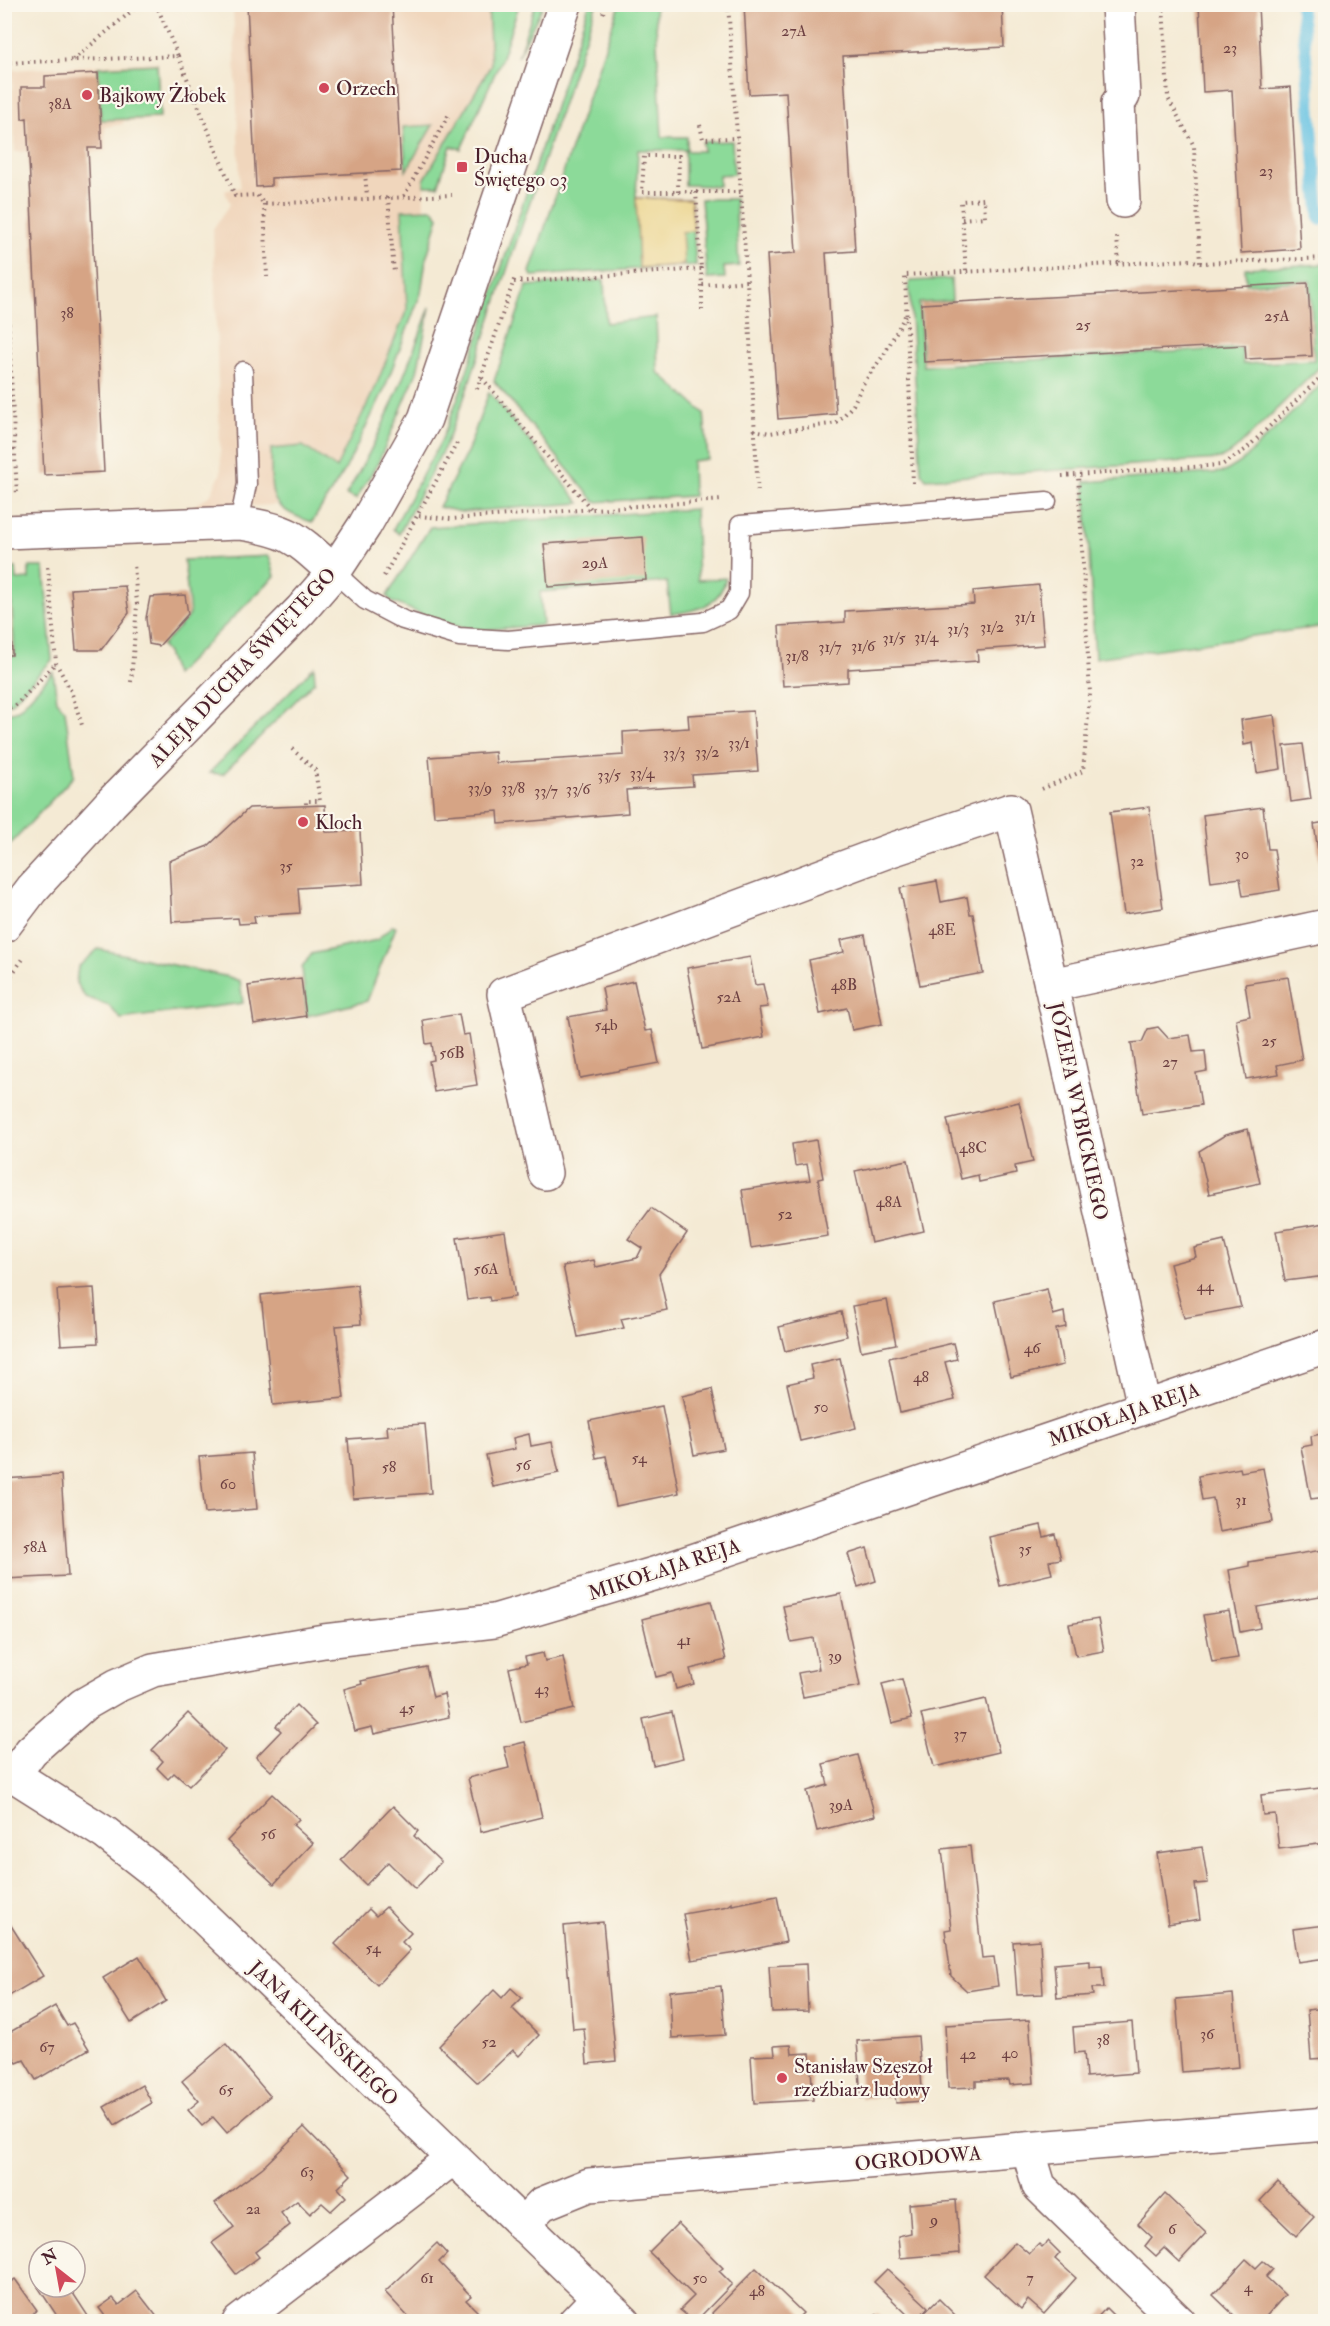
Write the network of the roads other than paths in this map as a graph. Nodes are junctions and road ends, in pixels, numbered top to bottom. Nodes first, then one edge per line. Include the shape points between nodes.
1 (565, 4) edge
2 (1118, 4) edge
3 (1123, 201) dead end
4 (243, 371) dead end
5 (1047, 501) dead end
6 (239, 523) junction
7 (12, 532) edge
8 (334, 572) junction
9 (4, 926) edge
10 (1326, 926) edge
11 (1051, 985) junction
12 (545, 1173) dead end
13 (1326, 1346) edge
14 (1144, 1407) junction
15 (9, 1772) edge
16 (1326, 2124) edge
17 (1028, 2149) junction
18 (453, 2158) junction
19 (522, 2225) junction
20 (599, 2297) junction
21 (238, 2322) edge
22 (575, 2322) edge
23 (624, 2322) edge
24 (1179, 2322) edge

1 - 8 street, ALEJA DUCHA ŚWIĘTEGO via 425,419 392,481
2 - 3 street
4 - 6 lane via 247,484
5 - 8 lane via 740,525 739,593 729,610 703,622 508,640 459,637 403,620 365,600
6 - 7 street
6 - 8 street via 291,535
8 - 9 street, ALEJA DUCHA ŚWIĘTEGO via 103,812 32,889
10 - 11 street, JÓZEFA WYBICKIEGO
11 - 12 street via 1011,810 891,850 504,994
11 - 14 street, JÓZEFA WYBICKIEGO
13 - 14 street, MIKOŁAJA REJA
14 - 15 street, MIKOŁAJA REJA via 657,1574 494,1621 324,1641 153,1670 83,1705
15 - 18 street, JANA KILIŃSKIEGO via 105,1833 164,1880
16 - 17 street, OGRODOWA
17 - 19 street, OGRODOWA via 589,2185 542,2204
17 - 24 street via 1039,2186
18 - 19 street, JANA KILIŃSKIEGO
18 - 21 street
19 - 20 street, JANA KILIŃSKIEGO
20 - 22 street
20 - 23 street, JANA KILIŃSKIEGO

